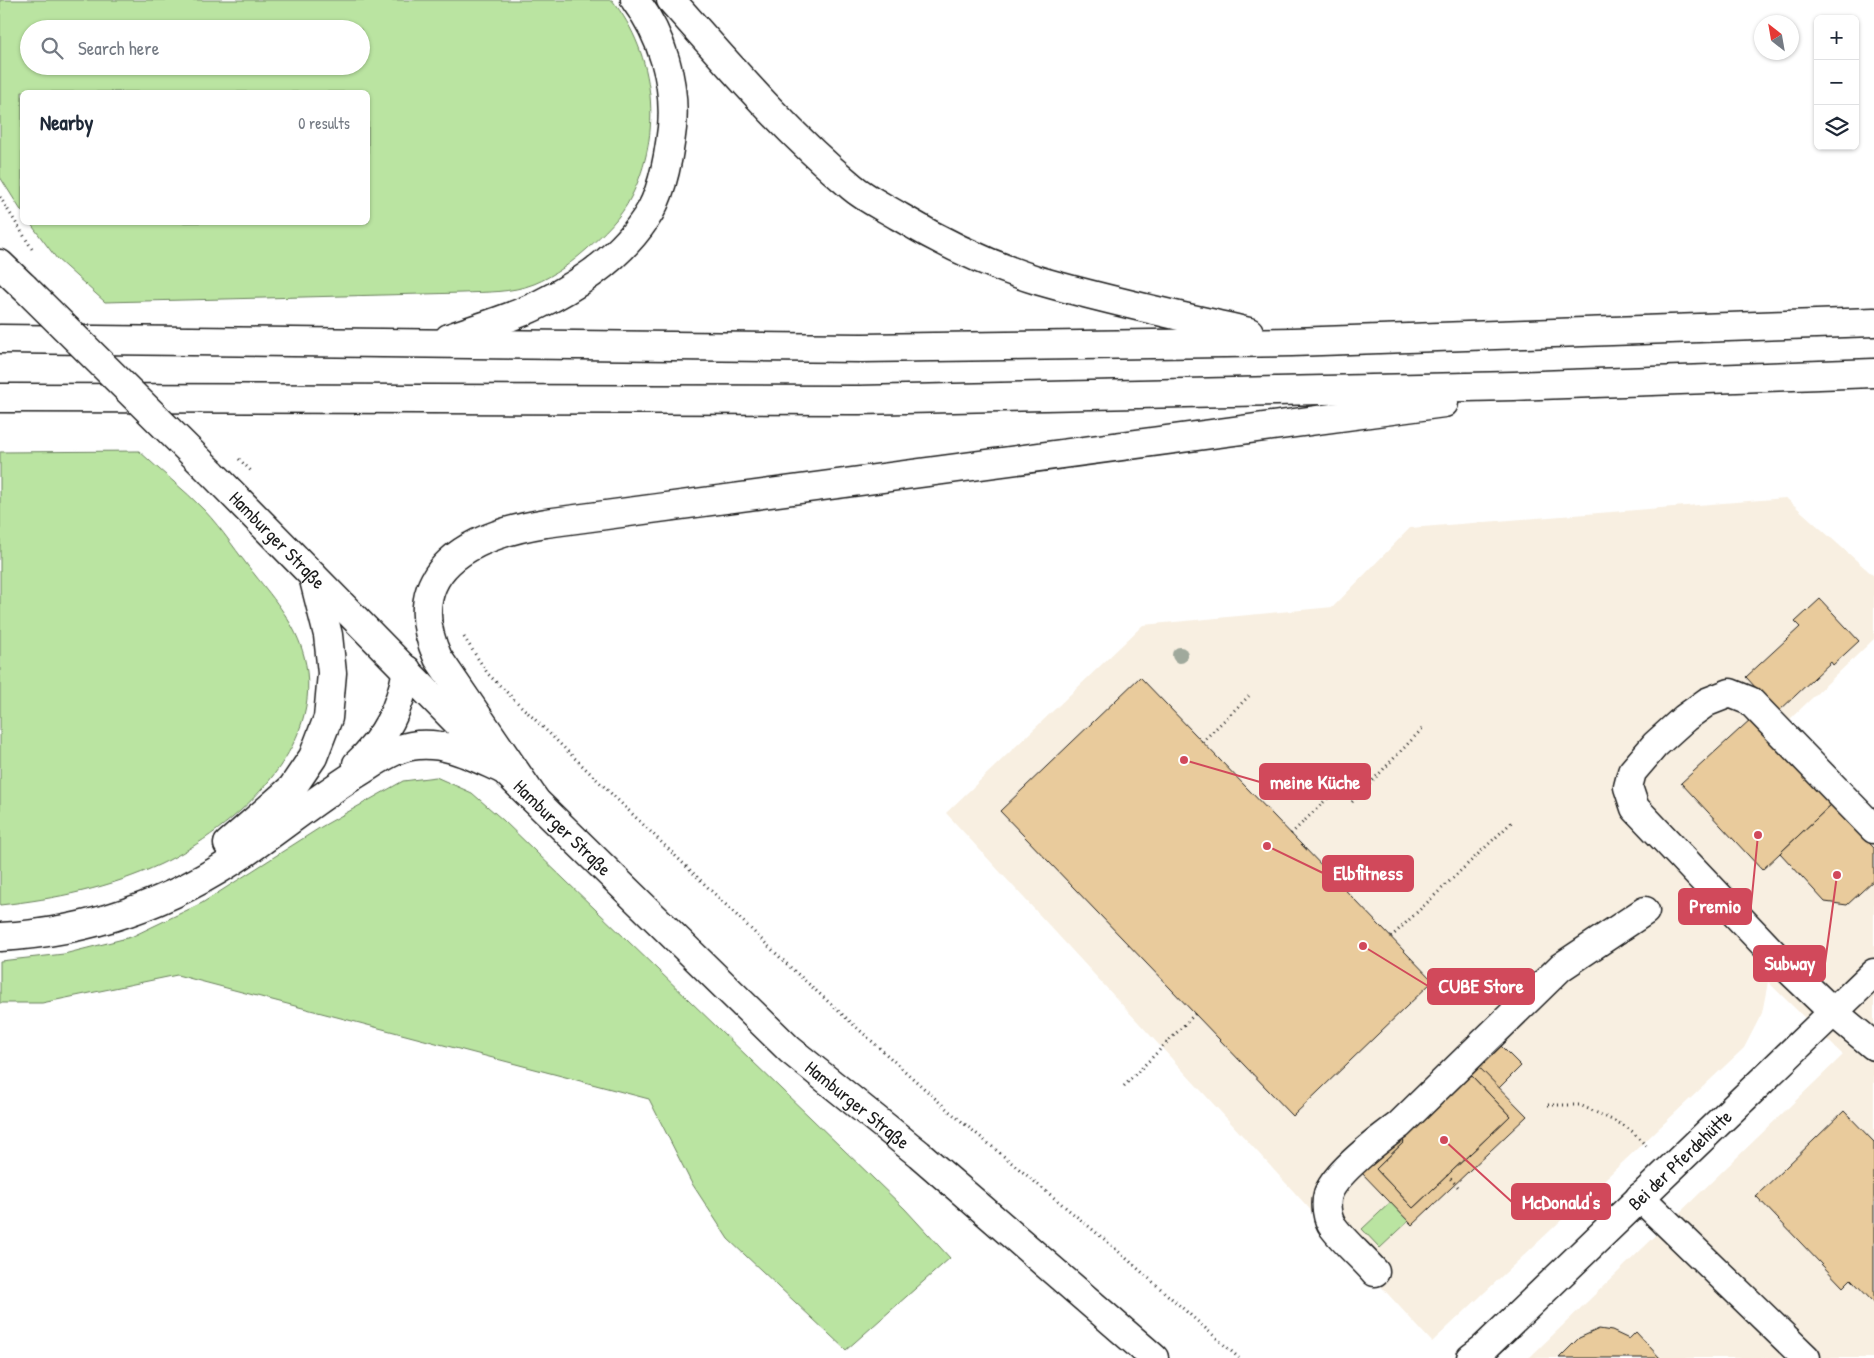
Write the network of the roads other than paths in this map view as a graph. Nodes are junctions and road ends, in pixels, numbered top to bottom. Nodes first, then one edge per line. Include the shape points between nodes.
1 (635, 0) edge
2 (671, 0) edge
3 (0, 264) edge
4 (1874, 322) edge
5 (0, 339) edge
6 (1292, 342) junction
7 (434, 344) junction
8 (1874, 373) edge
9 (1588, 384) junction
10 (0, 398) edge
11 (313, 576) junction
12 (407, 670) junction
13 (504, 770) junction
14 (331, 789) junction
15 (535, 800) junction
16 (1874, 829) edge
17 (1645, 911) dead end
18 (0, 921) edge
19 (0, 938) edge
20 (1874, 974) edge
21 (1834, 1012) junction
22 (1874, 1046) edge
23 (1640, 1197) junction
24 (1375, 1272) dead end
25 (1478, 1355) edge
26 (1154, 1358) edge
27 (1806, 1358) edge

1 - 7 main road via 646,15 666,61 674,106 662,182 647,218 616,253 578,283 537,306
2 - 6 main road via 788,128 853,188 916,226 981,258 1039,280 1137,307
3 - 11 main road, Hamburger Straße, bridge
4 - 6 main road
5 - 7 main road
6 - 7 main road via 862,348
8 - 9 main road
9 - 10 main road via 859,400
9 - 15 main road via 546,523 499,533 479,541 438,572 428,598 428,628 438,658
11 - 12 main road, Hamburger Straße
11 - 18 main road via 328,635 332,673 328,718 312,757 292,788 236,839 187,871 120,900 56,915
12 - 13 main road, Hamburger Straße
12 - 14 main road via 400,701 379,739
13 - 14 main road via 457,749 408,746 384,756
13 - 15 main road, Hamburger Straße
14 - 19 main road via 194,885 126,914 60,931
15 - 26 main road, Hamburger Straße via 790,1050 919,1154
16 - 21 main road via 1750,701 1730,693 1707,702 1655,745 1632,772 1628,788 1635,808 1785,966
17 - 24 main road via 1561,967 1399,1125 1370,1146 1336,1181 1328,1194 1327,1210 1332,1226
20 - 21 main road, Bei der Pferdehütte
21 - 22 main road
21 - 23 main road, Bei der Pferdehütte
23 - 25 main road, Bei der Pferdehütte
23 - 27 main road

